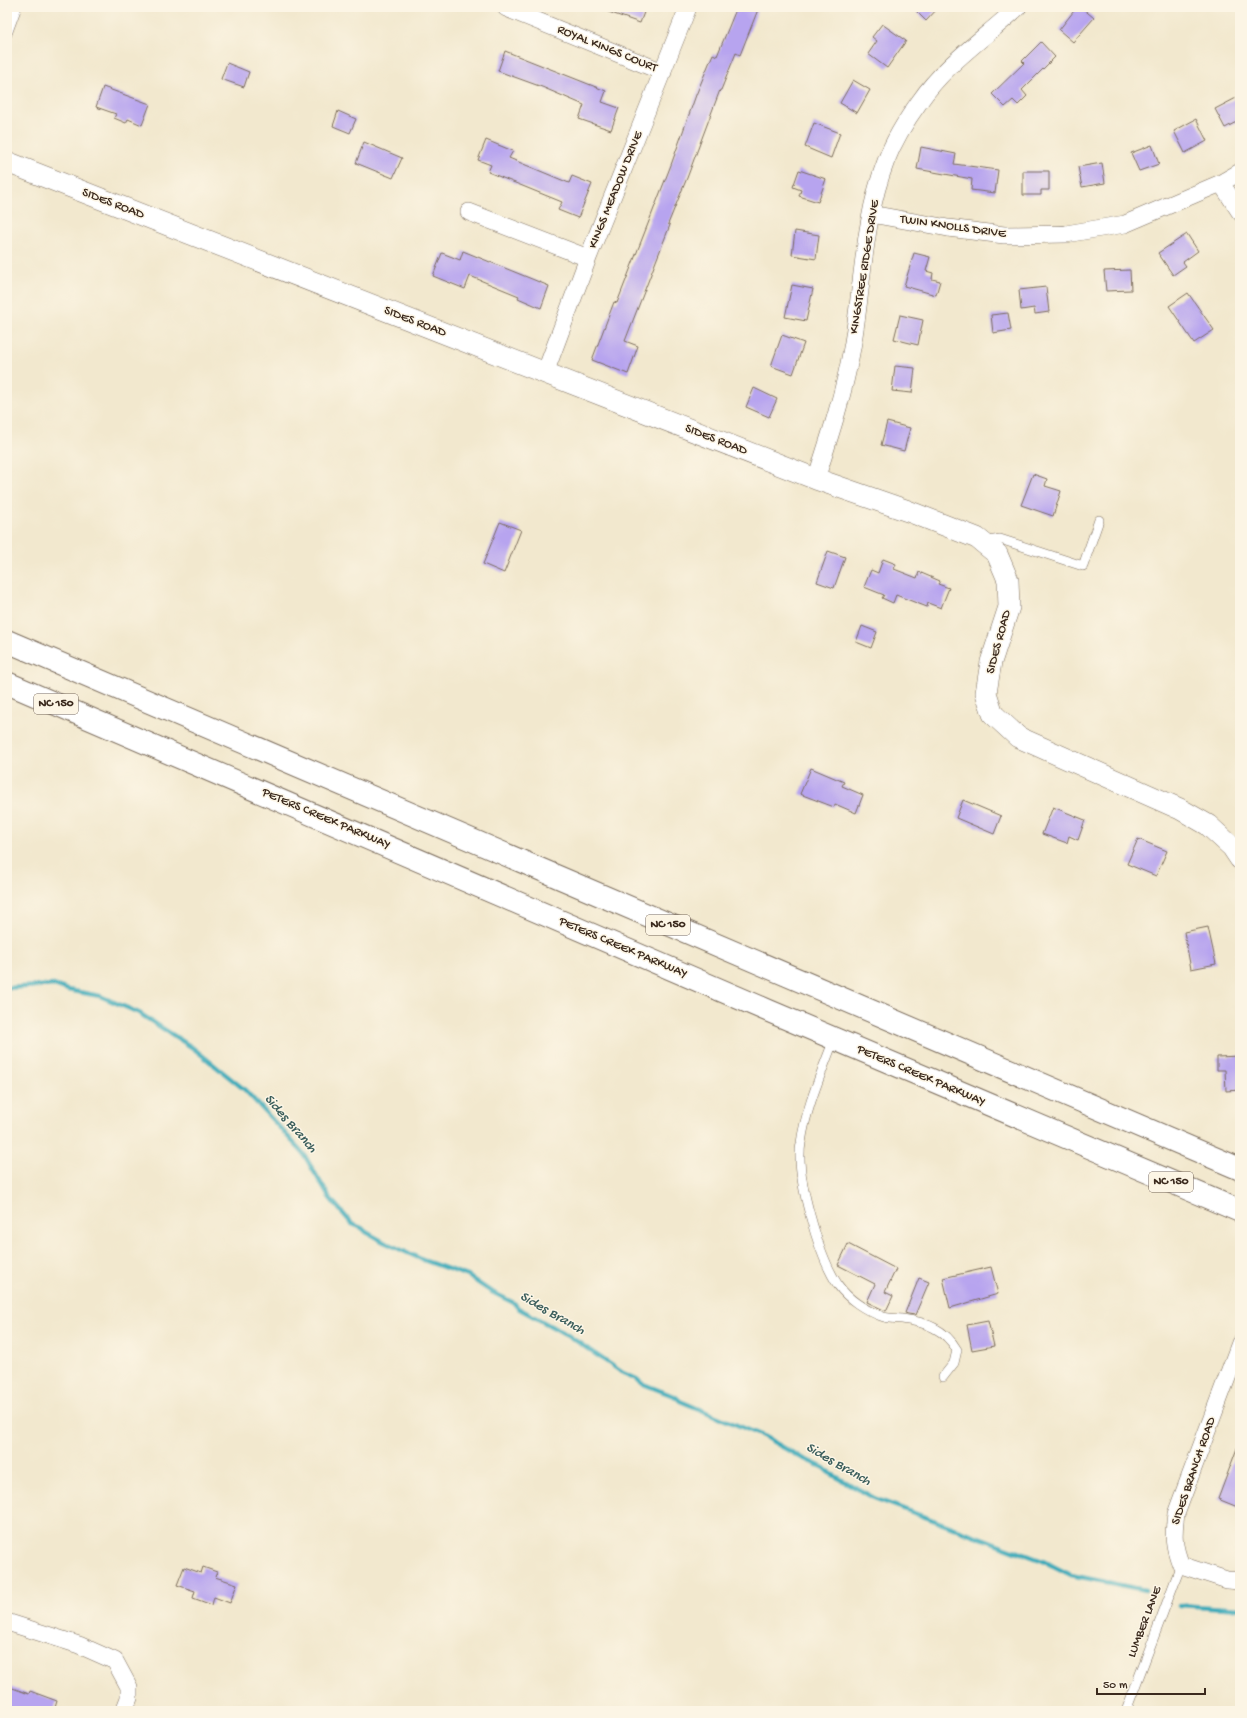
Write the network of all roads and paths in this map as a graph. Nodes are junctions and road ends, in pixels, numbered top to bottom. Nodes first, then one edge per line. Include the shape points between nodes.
1 (17, 7) edge
2 (687, 7) edge
3 (1018, 7) edge
4 (506, 8) dead end
5 (7, 34) edge
6 (663, 72) junction
7 (7, 162) edge
8 (1240, 172) edge
9 (1221, 183) junction
10 (469, 212) dead end
11 (1240, 212) edge
12 (871, 214) junction
13 (588, 258) junction
14 (545, 374) junction
15 (816, 479) junction
16 (1099, 520) dead end
17 (982, 542) junction
18 (7, 628) edge
19 (7, 641) edge
20 (96, 680) junction
21 (7, 683) edge
22 (7, 692) edge
23 (106, 724) junction
24 (1240, 859) edge
25 (834, 1039) junction
26 (1240, 1169) edge
27 (1233, 1209) edge
28 (1240, 1225) edge
29 (1240, 1343) edge
30 (943, 1377) dead end
31 (1181, 1565) junction
32 (1240, 1581) edge
33 (7, 1622) edge
34 (124, 1711) edge
35 (1126, 1711) edge

1 - 5 lane
2 - 6 street, KINGS MEADOW DRIVE
3 - 12 street, KINGSTREE RIDGE DRIVE via 944,73 921,99 886,161
4 - 6 street, ROYAL KINGS COURT
6 - 13 street, KINGS MEADOW DRIVE
7 - 14 street, SIDES ROAD
8 - 9 street, TWIN KNOLLS DRIVE
9 - 11 street
9 - 12 street, TWIN KNOLLS DRIVE via 1126,224 1066,234 1004,235
10 - 13 street
12 - 15 street, KINGSTREE RIDGE DRIVE via 852,348 843,391
13 - 14 street, KINGS MEADOW DRIVE
14 - 15 street, SIDES ROAD
15 - 17 street, SIDES ROAD via 908,511
16 - 17 lane via 1083,566 1000,539
17 - 24 street, SIDES ROAD via 997,554 1008,580 1009,607 991,662 986,693 993,714 1018,737 1208,825 1232,847
18 - 20 main road
19 - 20 main road, NC 150
20 - 26 main road, NC 150
21 - 23 main road, PETERS CREEK PARKWAY / NC 150
22 - 23 main road
23 - 25 main road, PETERS CREEK PARKWAY / NC 150
25 - 27 main road, PETERS CREEK PARKWAY / NC 150
25 - 30 lane via 805,1121 800,1144 806,1200 826,1264 838,1286 859,1306 883,1317 924,1323 951,1339 958,1350 954,1363
27 - 28 main road
29 - 31 street, SIDES BRANCH ROAD via 1176,1514 1174,1548
31 - 32 street via 1227,1580
31 - 35 lane, LUMBER LANE
33 - 34 street via 79,1645 115,1661 129,1687 129,1698

